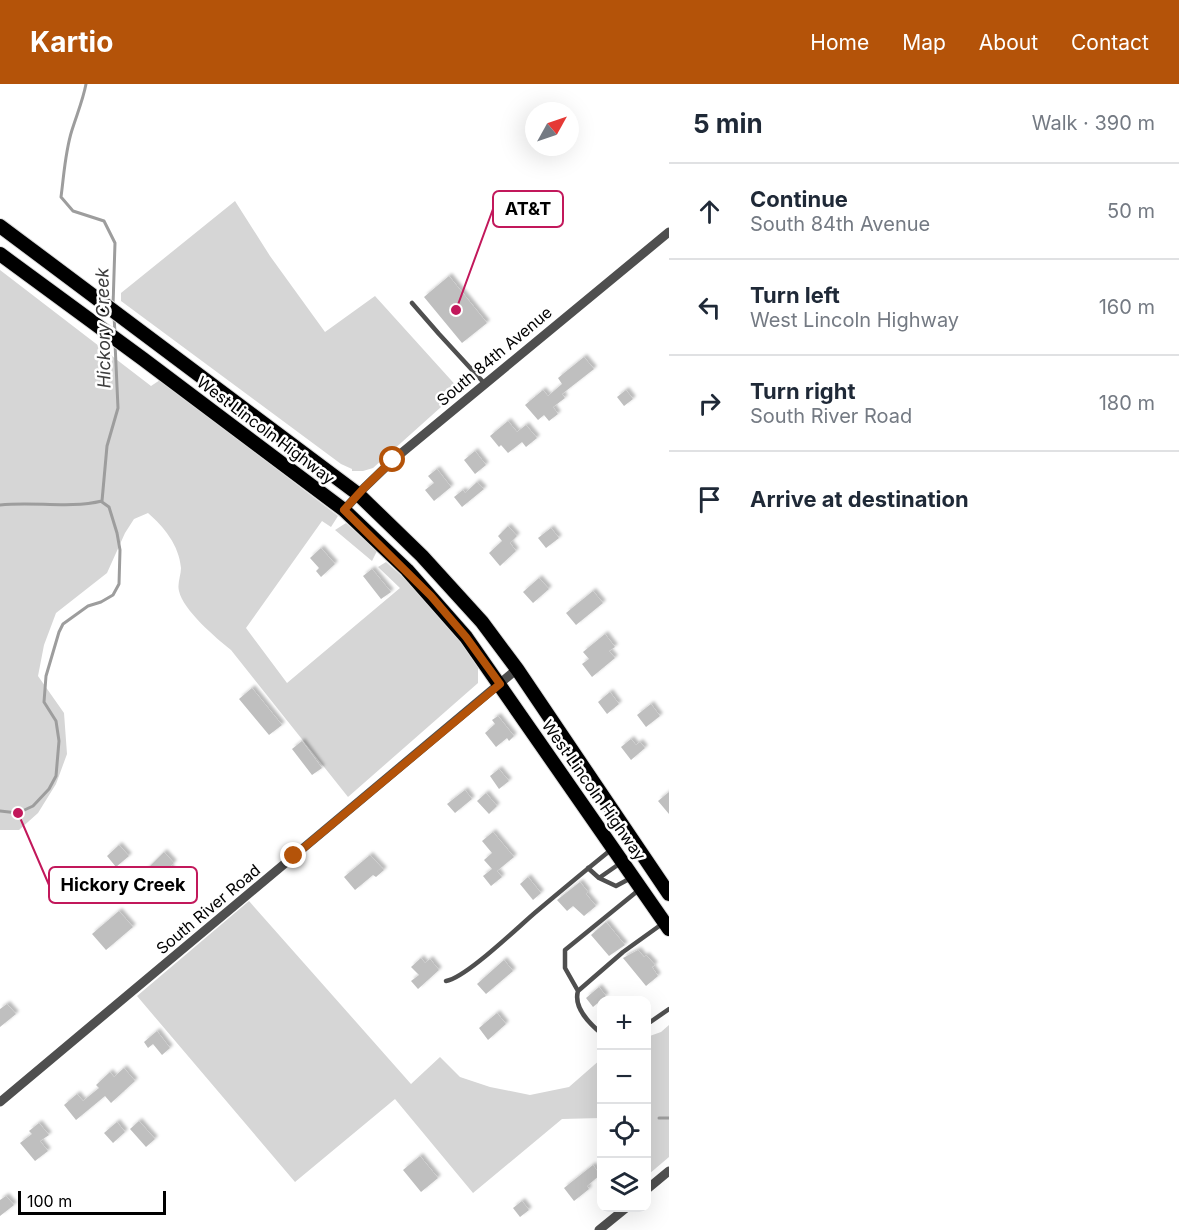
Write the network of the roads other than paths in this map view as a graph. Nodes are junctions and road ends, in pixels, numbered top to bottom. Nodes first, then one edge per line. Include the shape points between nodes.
1 (0, 226) edge
2 (669, 232) edge
3 (0, 254) edge
4 (412, 303) dead end
5 (485, 384) junction
6 (358, 494) junction
7 (344, 510) junction
8 (517, 669) junction
9 (500, 684) junction
10 (614, 848) junction
11 (623, 861) junction
12 (588, 868) junction
13 (599, 878) junction
14 (637, 882) junction
15 (669, 894) edge
16 (667, 926) edge
17 (446, 981) dead end
18 (578, 991) junction
19 (669, 1009) edge
20 (651, 1022) edge
21 (597, 1029) edge
22 (0, 1102) edge
23 (669, 1171) edge
24 (651, 1186) edge
25 (621, 1212) edge
26 (599, 1230) edge

1 - 6 main road, West Lincoln Highway
2 - 5 street, South 84th Avenue
3 - 7 main road, West Lincoln Highway
4 - 5 lane
5 - 6 street, South 84th Avenue
6 - 7 street, South 84th Avenue
6 - 8 main road, West Lincoln Highway via 447,581
7 - 9 main road, West Lincoln Highway via 431,596
8 - 9 street, South River Road
8 - 15 main road, West Lincoln Highway
9 - 10 main road, West Lincoln Highway
9 - 22 street, South River Road
10 - 11 main road, West Lincoln Highway
10 - 12 lane
11 - 13 lane
11 - 14 main road, West Lincoln Highway
12 - 13 lane
12 - 17 lane via 498,947
13 - 14 lane via 616,886
14 - 16 main road, West Lincoln Highway
14 - 18 lane via 565,950 565,968
16 - 18 lane via 623,952
18 - 21 lane via 577,1004
19 - 20 lane
23 - 24 street
25 - 26 street

